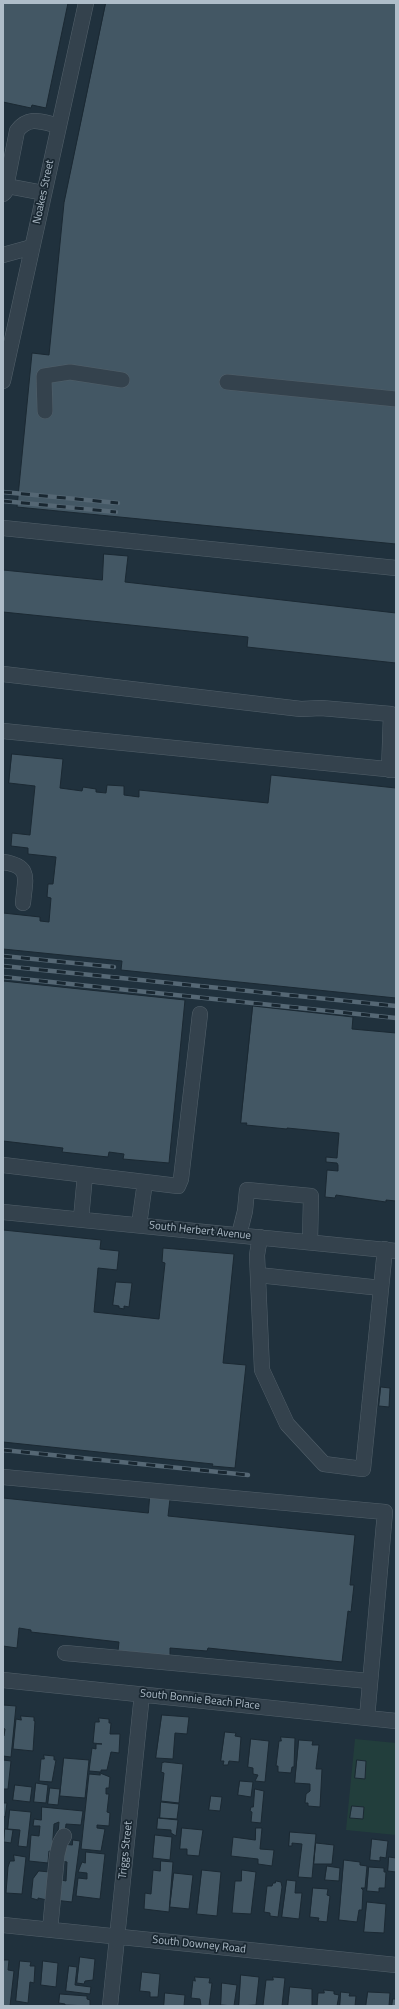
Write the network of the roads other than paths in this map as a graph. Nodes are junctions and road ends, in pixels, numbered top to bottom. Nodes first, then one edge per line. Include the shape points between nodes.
1 (86, 3) edge
2 (59, 126) junction
3 (5, 190) edge
4 (44, 193) junction
5 (32, 247) junction
6 (3, 255) edge
7 (122, 380) dead end
8 (3, 381) edge
9 (227, 382) dead end
10 (396, 399) edge
11 (45, 411) dead end
12 (3, 528) edge
13 (396, 568) edge
14 (3, 674) edge
15 (393, 714) edge
16 (3, 731) edge
17 (392, 770) edge
18 (3, 862) edge
19 (23, 903) dead end
20 (200, 1014) dead end
21 (3, 1165) edge
22 (85, 1175) junction
23 (145, 1182) junction
24 (3, 1212) edge
25 (81, 1219) junction
26 (139, 1225) junction
27 (239, 1235) junction
28 (260, 1237) junction
29 (310, 1242) junction
30 (390, 1250) edge
31 (258, 1275) junction
32 (381, 1288) junction
33 (3, 1477) edge
34 (65, 1653) dead end
35 (3, 1680) edge
36 (369, 1681) junction
37 (142, 1694) junction
38 (367, 1718) junction
39 (396, 1721) edge
40 (64, 1836) dead end
41 (3, 1925) edge
42 (50, 1930) junction
43 (117, 1937) junction
44 (396, 1965) edge
45 (110, 2006) edge

1 - 2 street, Noakes Street
2 - 3 street via 33,121 23,124 18,131
2 - 4 street, Noakes Street
3 - 4 street
4 - 5 street, Noakes Street
5 - 6 street
5 - 8 street, Noakes Street
7 - 11 street via 70,372 44,376
9 - 10 street
12 - 13 street
14 - 15 street via 301,709 321,708
15 - 17 street
16 - 17 street
18 - 19 street via 20,866 24,870 26,875
20 - 23 street via 181,1179 178,1186
21 - 22 street
22 - 23 street
22 - 25 street
23 - 26 street
24 - 25 street, South Herbert Avenue
25 - 26 street, South Herbert Avenue
26 - 27 street, South Herbert Avenue
27 - 28 street, South Herbert Avenue
27 - 29 street via 247,1190 311,1196
28 - 29 street, South Herbert Avenue
28 - 31 street via 257,1255
29 - 30 street, South Herbert Avenue
30 - 32 street
31 - 32 street
31 - 32 street via 262,1370 287,1424 324,1464 363,1469
33 - 36 street via 385,1512
34 - 36 street
35 - 37 street, South Bonnie Beach Place
36 - 38 street
37 - 38 street, South Bonnie Beach Place
37 - 43 street, Triggs Street
38 - 39 street, South Bonnie Beach Place
40 - 42 street via 57,1855
41 - 42 street, South Downey Road
42 - 43 street, South Downey Road
43 - 44 street, South Downey Road
43 - 45 street, Triggs Street

